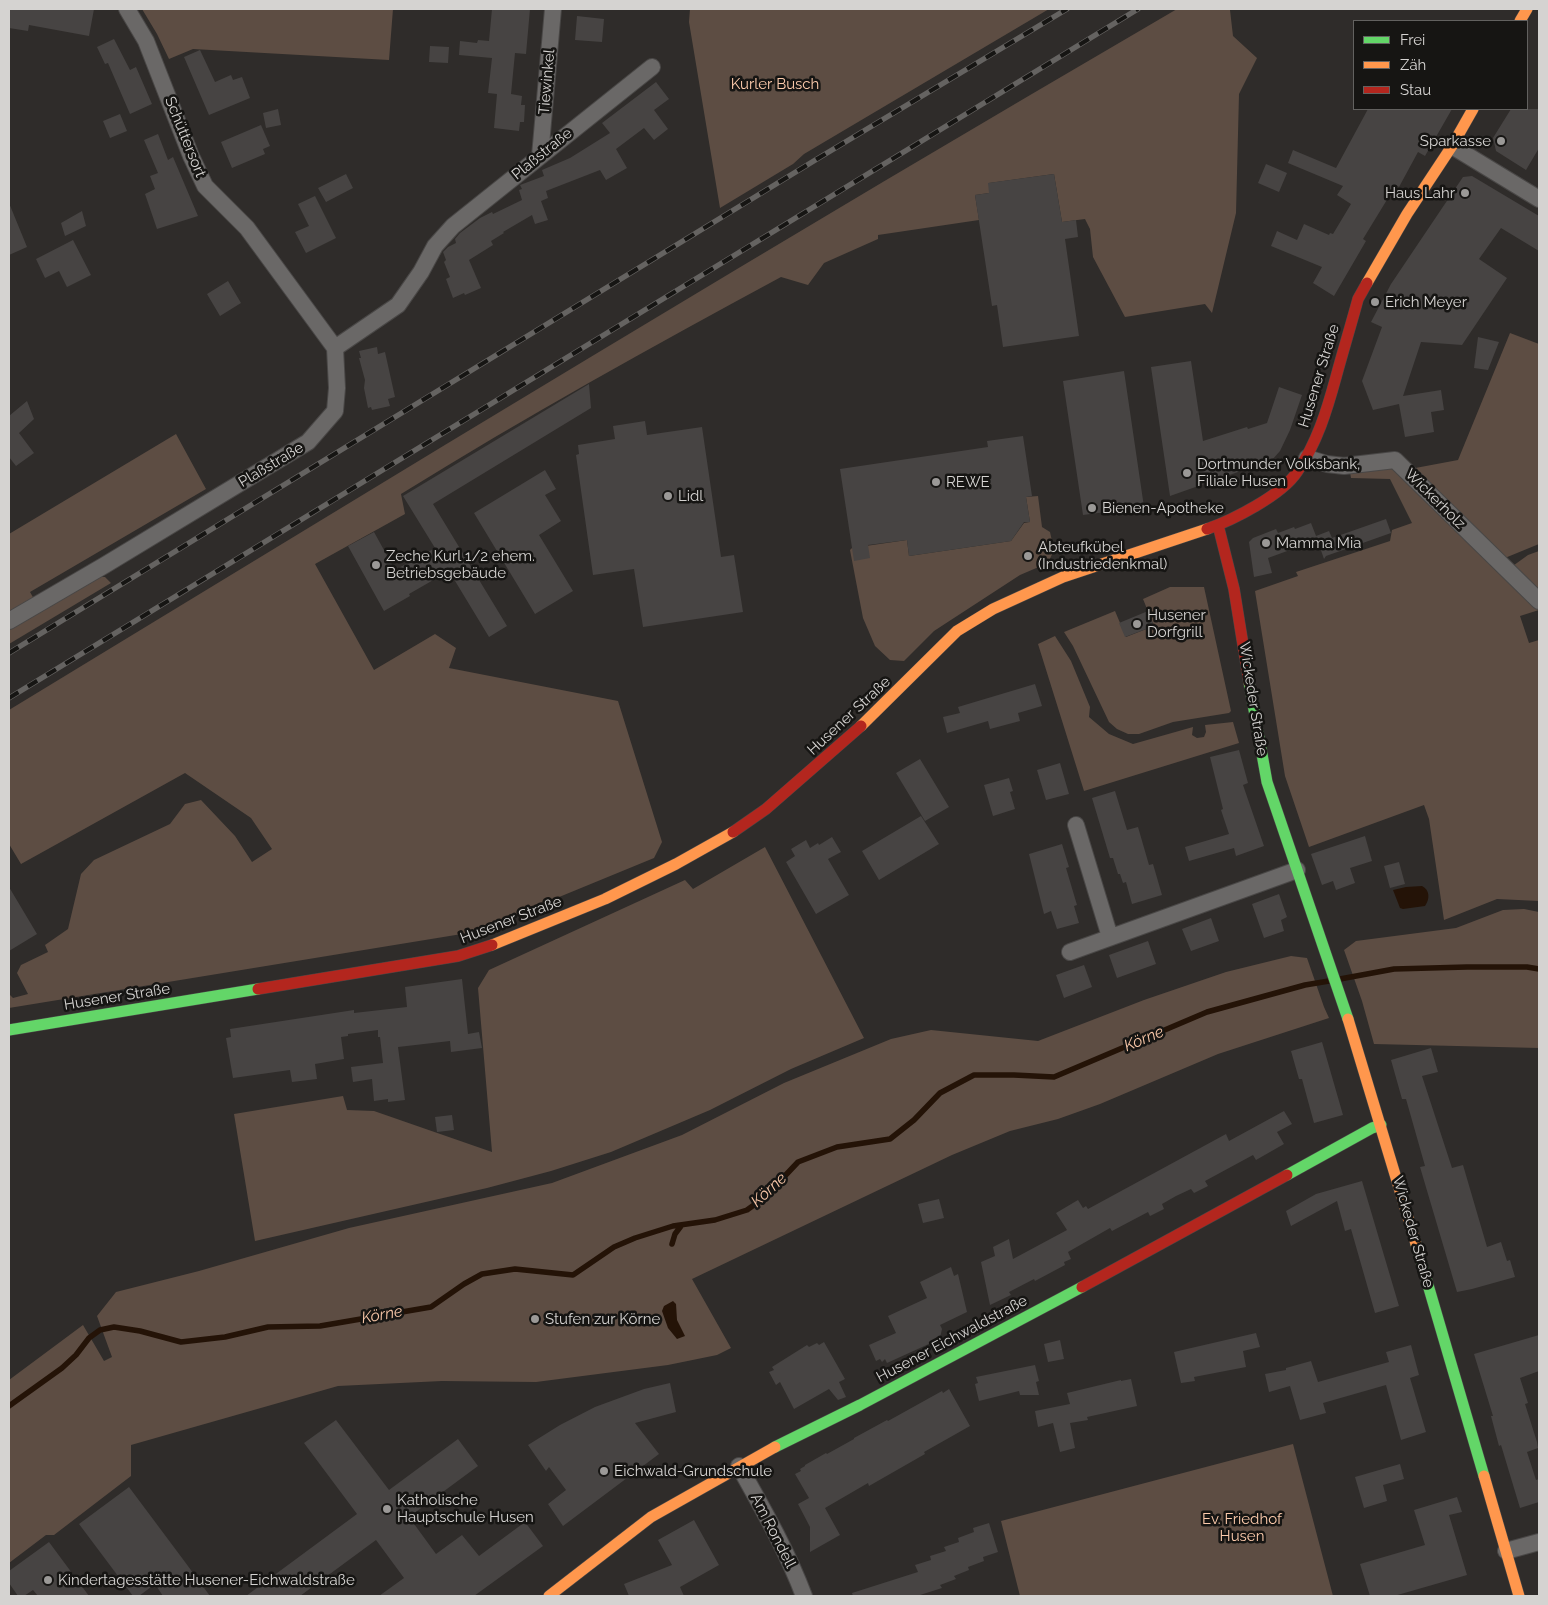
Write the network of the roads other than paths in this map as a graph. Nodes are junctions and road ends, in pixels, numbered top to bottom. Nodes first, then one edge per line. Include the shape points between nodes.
1 (127, 9) edge
2 (553, 9) edge
3 (1527, 9) edge
4 (1521, 20) edge
5 (652, 67) dead end
6 (1472, 110) edge
7 (1452, 146) junction
8 (540, 156) junction
9 (1539, 199) edge
10 (335, 348) junction
11 (1307, 458) junction
12 (1218, 525) junction
13 (1539, 601) edge
14 (9, 620) edge
15 (1076, 825) dead end
16 (1297, 870) junction
17 (1110, 937) junction
18 (1070, 952) dead end
19 (9, 1030) edge
20 (1381, 1125) junction
21 (739, 1466) junction
22 (1539, 1542) edge
23 (1506, 1551) junction
24 (548, 1596) edge
25 (804, 1596) edge
26 (1519, 1596) edge

1 - 10 street, Schüttersort via 146,41 205,186 247,228
2 - 8 street, Tiewinkel
3 - 4 street
5 - 8 street, Plaßstraße
6 - 7 street, Husener Straße
7 - 9 street
7 - 11 street, Husener Straße via 1407,214 1358,299 1323,422
8 - 10 street, Plaßstraße via 453,226 435,246 398,305
10 - 14 street, Plaßstraße via 335,411 308,442
11 - 12 street, Husener Straße via 1284,486
11 - 13 street, Wickerholz via 1344,466 1396,460
12 - 16 street, Wickeder Straße via 1242,629 1259,750
12 - 19 street, Husener Straße via 1063,577 993,609 957,631 858,730 766,809 728,836 605,899 492,946 458,956
15 - 17 street
16 - 17 street
16 - 20 street, Wickeder Straße
17 - 18 street
20 - 21 street, Husener Eichwaldstraße via 1055,1302
20 - 23 street, Wickeder Straße
21 - 24 street, Husener Eichwaldstraße via 651,1517
21 - 25 street, Am Rondell via 764,1509
22 - 23 street
23 - 26 street, Wickeder Straße

